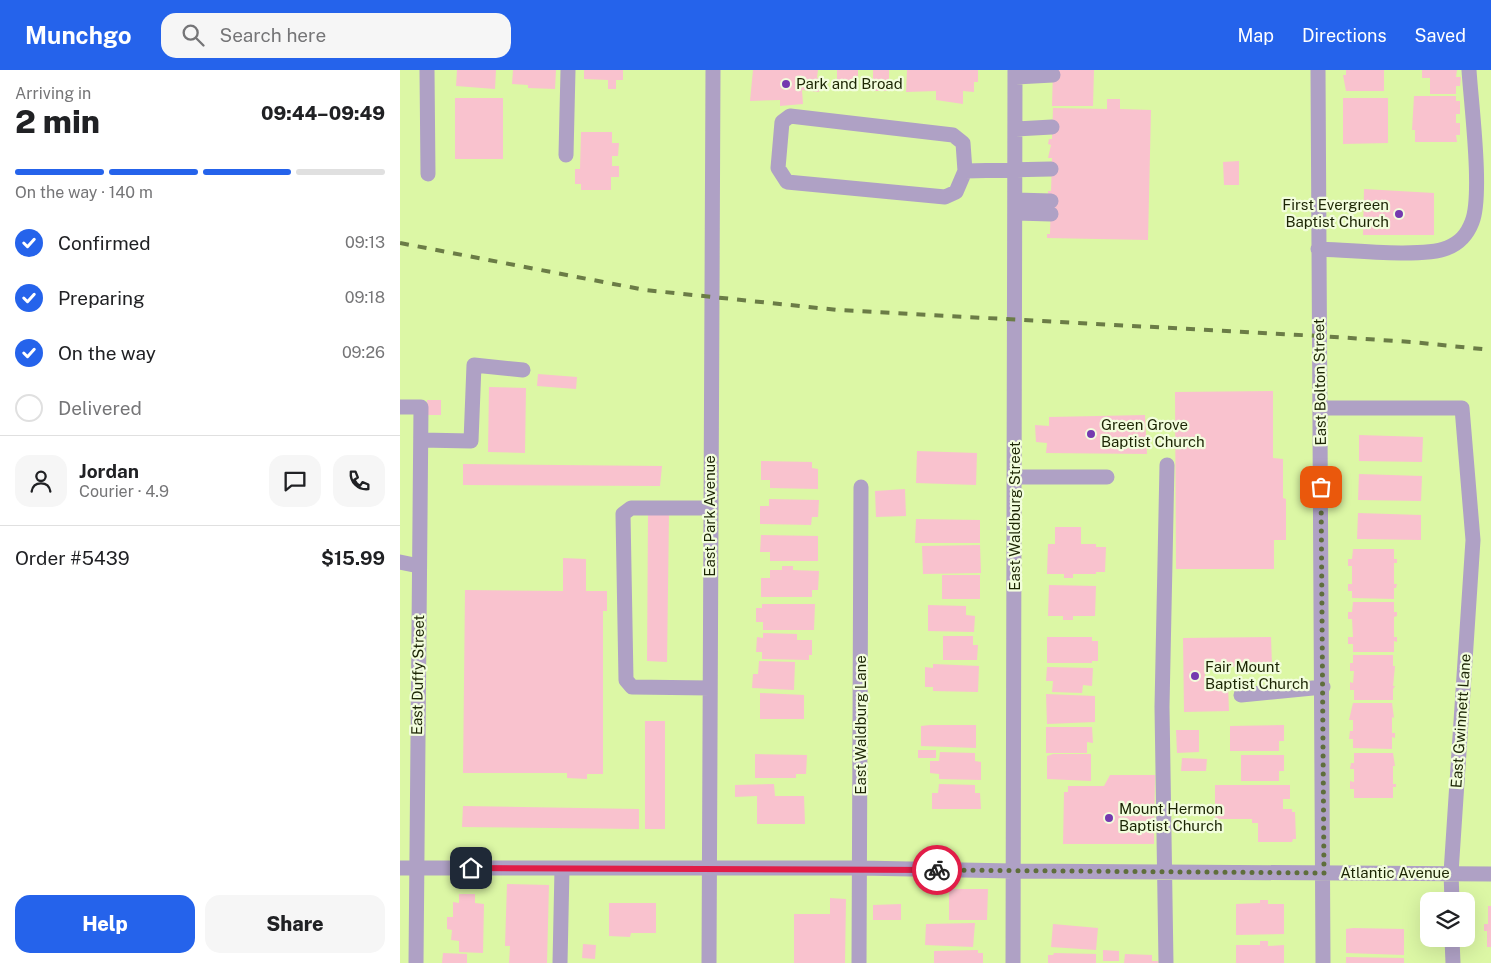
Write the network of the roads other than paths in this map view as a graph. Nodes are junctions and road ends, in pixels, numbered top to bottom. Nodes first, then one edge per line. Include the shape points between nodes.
1 (427, 70) edge
2 (568, 70) edge
3 (713, 70) edge
4 (1318, 70) edge
5 (1469, 70) edge
6 (1015, 74) edge
7 (1053, 75) dead end
8 (1052, 127) dead end
9 (1015, 129) junction
10 (566, 155) dead end
11 (1015, 169) junction
12 (1052, 169) dead end
13 (965, 171) junction
14 (428, 174) dead end
15 (1015, 207) junction
16 (1051, 208) dead end
17 (1318, 249) junction
18 (523, 370) dead end
19 (400, 407) edge
20 (1321, 408) junction
21 (421, 440) junction
22 (1167, 465) dead end
23 (1015, 477) junction
24 (1107, 477) dead end
25 (861, 486) dead end
26 (710, 508) junction
27 (400, 562) edge
28 (420, 566) junction
29 (1322, 686) junction
30 (710, 688) junction
31 (1241, 695) dead end
32 (400, 868) edge
33 (417, 868) junction
34 (562, 868) junction
35 (860, 868) junction
36 (709, 869) junction
37 (1013, 871) junction
38 (1165, 872) junction
39 (1324, 873) junction
40 (1451, 874) junction
41 (1491, 874) edge
42 (1452, 892) edge
43 (1452, 947) edge
44 (416, 963) edge
45 (560, 963) edge
46 (708, 963) edge
47 (859, 963) edge
48 (1013, 963) edge
49 (1166, 963) edge
50 (1323, 963) edge
51 (1453, 963) edge

1 - 14 street
2 - 10 street
3 - 26 street, East Park Avenue
4 - 17 street, East Bolton Street
5 - 17 street via 1477,192 1473,220 1463,240 1446,249 1427,253
6 - 7 street
6 - 9 street, East Waldburg Street
8 - 9 street
9 - 11 street, East Waldburg Street
11 - 12 street
11 - 13 street
11 - 15 street, East Waldburg Street
13 - 13 street via 963,143 953,135 790,116 782,122 778,168 787,182 945,197 956,192
15 - 16 street
15 - 23 street, East Waldburg Street
17 - 20 street, East Bolton Street
18 - 21 street via 474,365 471,441
19 - 21 street, East Duffy Street via 421,407
20 - 29 street, East Bolton Street
20 - 40 street, East Gwinnett Lane via 1462,408 1473,540
21 - 28 street, East Duffy Street
22 - 38 street via 1162,707
23 - 24 street
23 - 37 street, East Waldburg Street
25 - 35 street, East Waldburg Lane
26 - 30 street, East Park Avenue
26 - 30 street via 631,508 623,514 626,680 632,687
27 - 28 street
28 - 33 street, East Duffy Street
29 - 31 street
29 - 39 street, East Bolton Street
30 - 36 street, East Park Avenue
32 - 33 street, Atlantic Avenue
33 - 34 street, Atlantic Avenue
33 - 44 street, East Duffy Street
34 - 36 street, Atlantic Avenue
34 - 45 street
35 - 36 street, Atlantic Avenue
35 - 37 street, Atlantic Avenue
35 - 47 street, East Waldburg Lane
36 - 46 street, East Park Avenue
37 - 38 street, Atlantic Avenue
37 - 48 street, East Waldburg Street
38 - 39 street, Atlantic Avenue
38 - 49 street
39 - 40 street, Atlantic Avenue
39 - 50 street, East Bolton Street
40 - 41 street, Atlantic Avenue
40 - 42 street, East Gwinnett Lane
43 - 51 street

